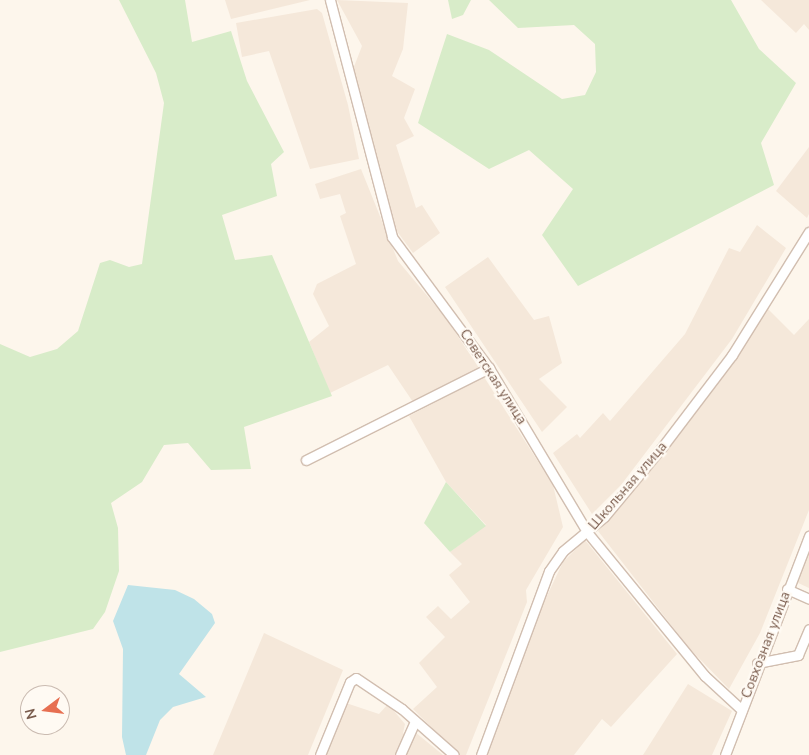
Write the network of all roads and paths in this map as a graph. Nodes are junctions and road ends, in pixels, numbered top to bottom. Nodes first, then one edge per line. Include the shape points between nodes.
1 (330, 0) edge
2 (809, 232) edge
3 (488, 368) junction
4 (306, 460) dead end
5 (588, 532) junction
6 (809, 536) edge
7 (787, 589) junction
8 (809, 599) edge
9 (809, 629) edge
10 (757, 663) junction
11 (742, 710) junction
12 (415, 721) junction
13 (320, 755) edge
14 (400, 755) edge
15 (454, 755) edge
16 (480, 755) edge
17 (724, 755) edge

1 - 3 street, Советская улица via 392,237
2 - 5 street, Школьная улица via 726,362 663,446
3 - 4 street
3 - 5 street, Советская улица
5 - 11 street, Советская улица via 705,676
5 - 16 street, Школьная улица via 563,551 550,571
6 - 7 street, Совхозная улица
7 - 8 street
7 - 10 street, Совхозная улица
9 - 10 street via 798,654
10 - 11 street, Совхозная улица
11 - 17 street, Совхозная улица
12 - 13 street via 356,678 350,682
12 - 14 street
12 - 15 street

